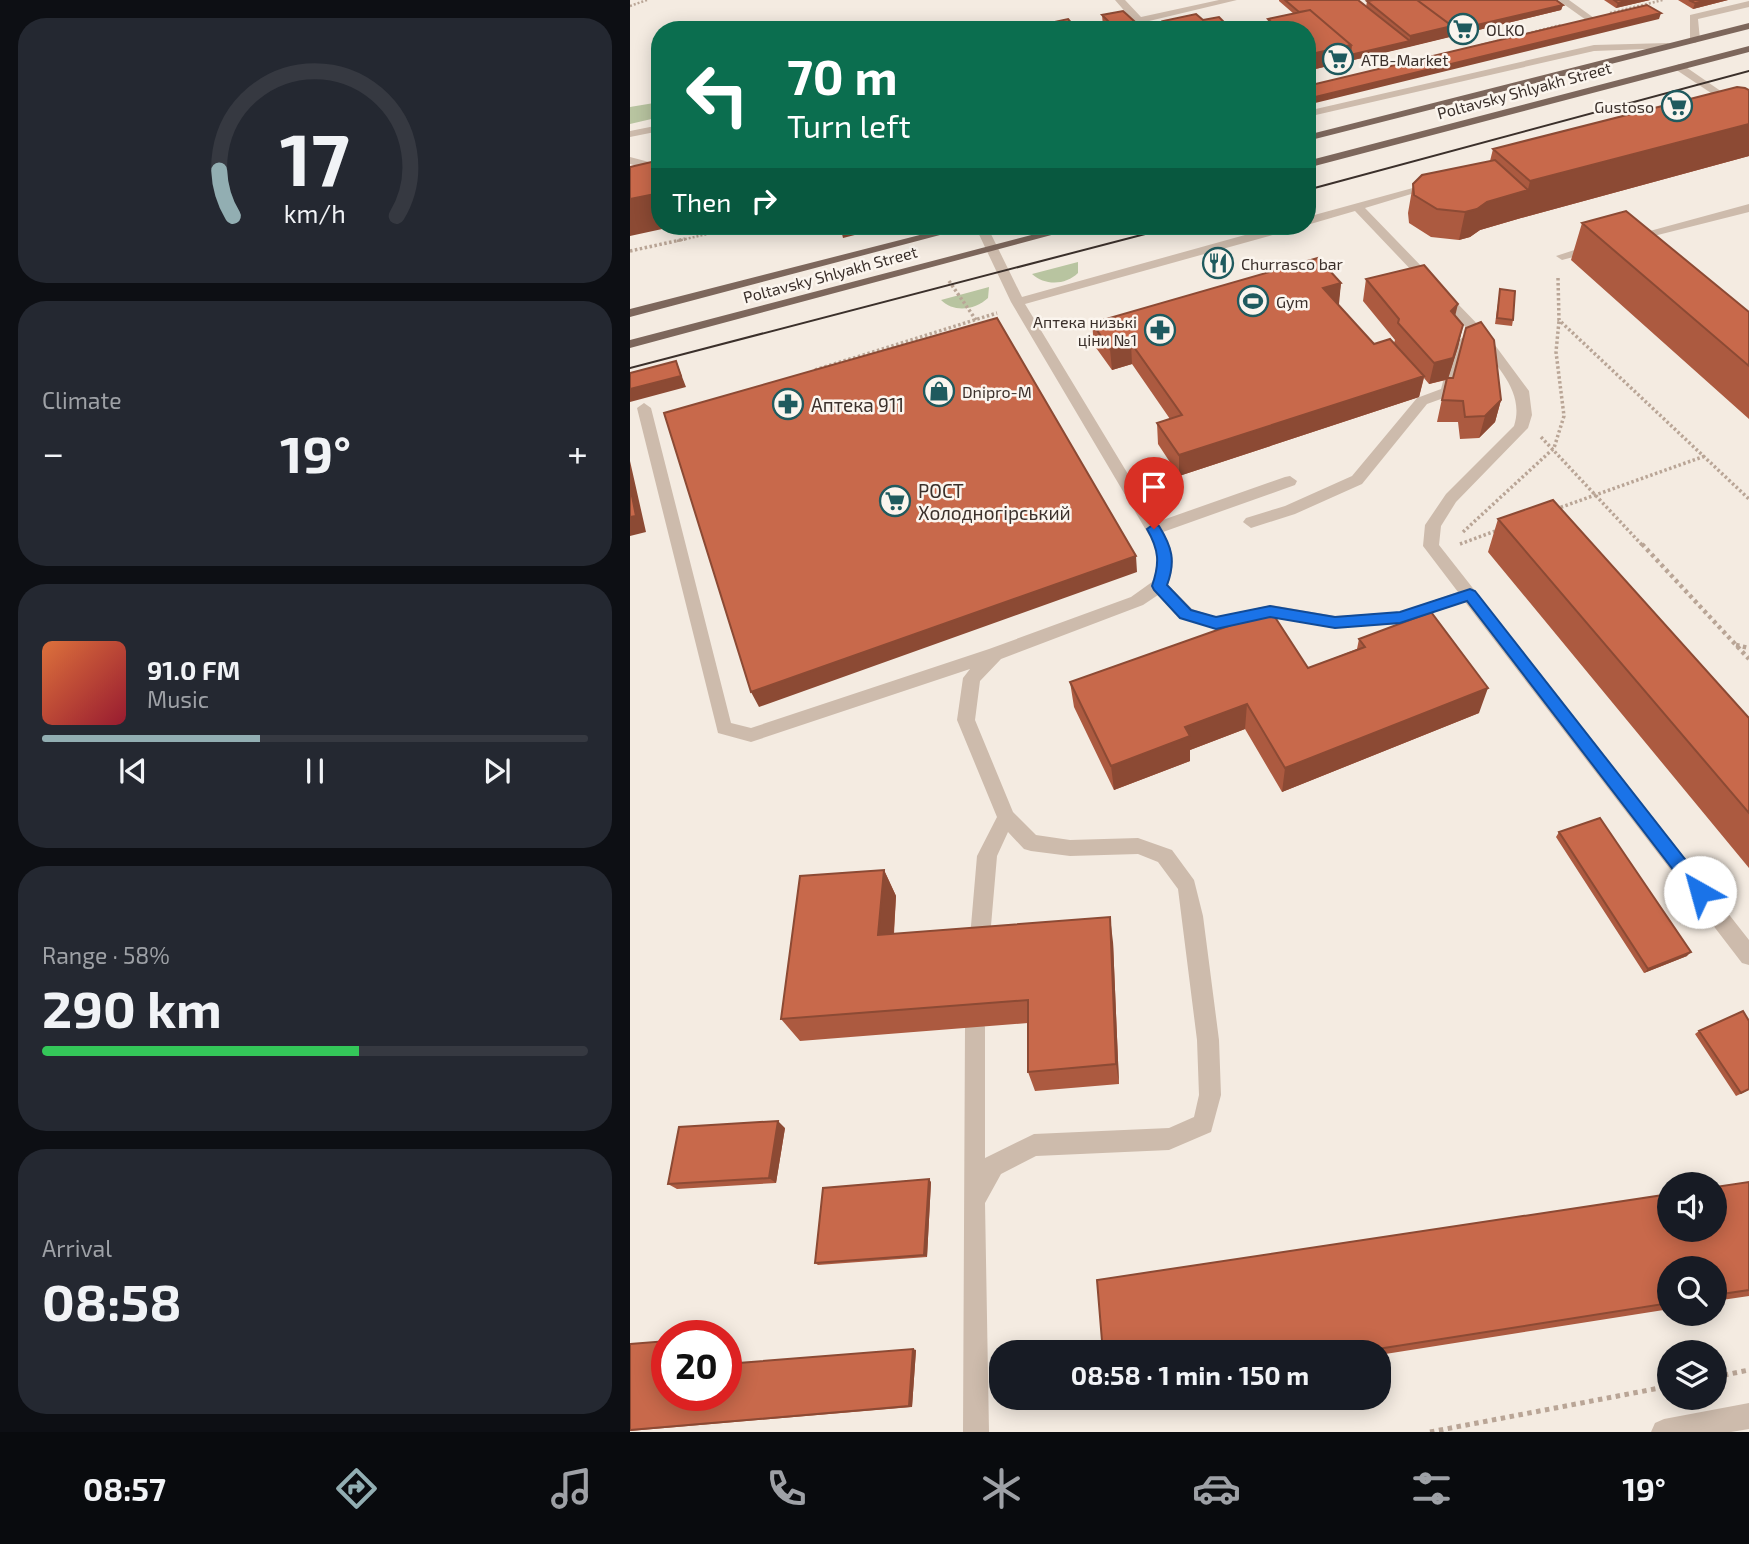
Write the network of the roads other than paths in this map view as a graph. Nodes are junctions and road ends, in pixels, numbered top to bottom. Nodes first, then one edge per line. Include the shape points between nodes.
1 (1120, 0) edge
2 (1232, 0) edge
3 (1563, 0) edge
4 (1749, 4) edge
5 (1590, 18) edge
6 (1138, 21) joint
7 (1749, 26) edge
8 (1695, 40) junction
9 (1668, 47) junction
10 (1749, 49) edge
11 (1653, 50) junction
12 (1721, 56) junction
13 (1679, 67) junction
14 (1714, 108) edge
15 (1316, 112) edge
16 (651, 130) edge
17 (630, 134) edge
18 (1316, 136) edge
19 (630, 160) edge
20 (1316, 163) edge
21 (651, 166) edge
22 (1449, 181) edge
23 (1356, 206) junction
24 (1749, 208) edge
25 (1316, 218) edge
26 (933, 235) edge
27 (985, 235) edge
28 (1045, 235) edge
29 (1259, 235) edge
30 (992, 249) junction
31 (1562, 256) road end
32 (1012, 306) junction
33 (630, 313) edge
34 (1481, 336) junction
35 (630, 344) edge
36 (644, 408) dead end
37 (1290, 481) dead end
38 (1251, 522) dead end
39 (1154, 529) junction
40 (1159, 586) junction
41 (1470, 594) junction
42 (995, 654) junction
43 (1006, 817) junction
44 (978, 952) edge
45 (1749, 956) edge
46 (975, 1027) edge
47 (974, 1201) junction
48 (1749, 1416) edge
49 (976, 1432) edge
50 (1664, 1432) edge

1 - 6 street
2 - 6 street
3 - 5 street
4 - 8 street via 1693,17
7 - 8 main road, Poltavsky Shlyakh Street
8 - 9 main road, Poltavsky Shlyakh Street
8 - 12 main road
9 - 11 main road, Poltavsky Shlyakh Street
9 - 15 street via 1594,48
10 - 12 main road, Poltavsky Shlyakh Street
11 - 13 main road
11 - 18 main road, Poltavsky Shlyakh Street
12 - 13 main road, Poltavsky Shlyakh Street
13 - 14 street via 1737,102
13 - 20 main road, Poltavsky Shlyakh Street
16 - 17 street
19 - 21 street
22 - 23 street
23 - 25 street
23 - 34 street
24 - 31 street via 1648,240
26 - 33 main road, Poltavsky Shlyakh Street
27 - 30 street
28 - 30 main road, Poltavsky Shlyakh Street
29 - 32 street
30 - 32 street
30 - 35 main road, Poltavsky Shlyakh Street
32 - 39 street
34 - 38 street via 1461,341 1447,392 1422,401 1357,480
34 - 41 street via 1522,391 1525,415 1521,428 1451,498 1433,525 1431,546
36 - 42 street via 724,728 751,735
37 - 39 street
39 - 40 street via 1164,547 1166,568
40 - 41 street via 1186,614 1216,623 1270,611 1335,622 1400,618
40 - 42 street via 1137,601
41 - 45 street
42 - 43 street via 972,678 966,720
43 - 44 street via 987,856
43 - 47 street via 1031,843 1070,848 1138,846 1165,856 1187,886 1193,916 1210,1095 1203,1124 1169,1139 1034,1144 993,1166
46 - 47 street
47 - 49 street
48 - 50 street

